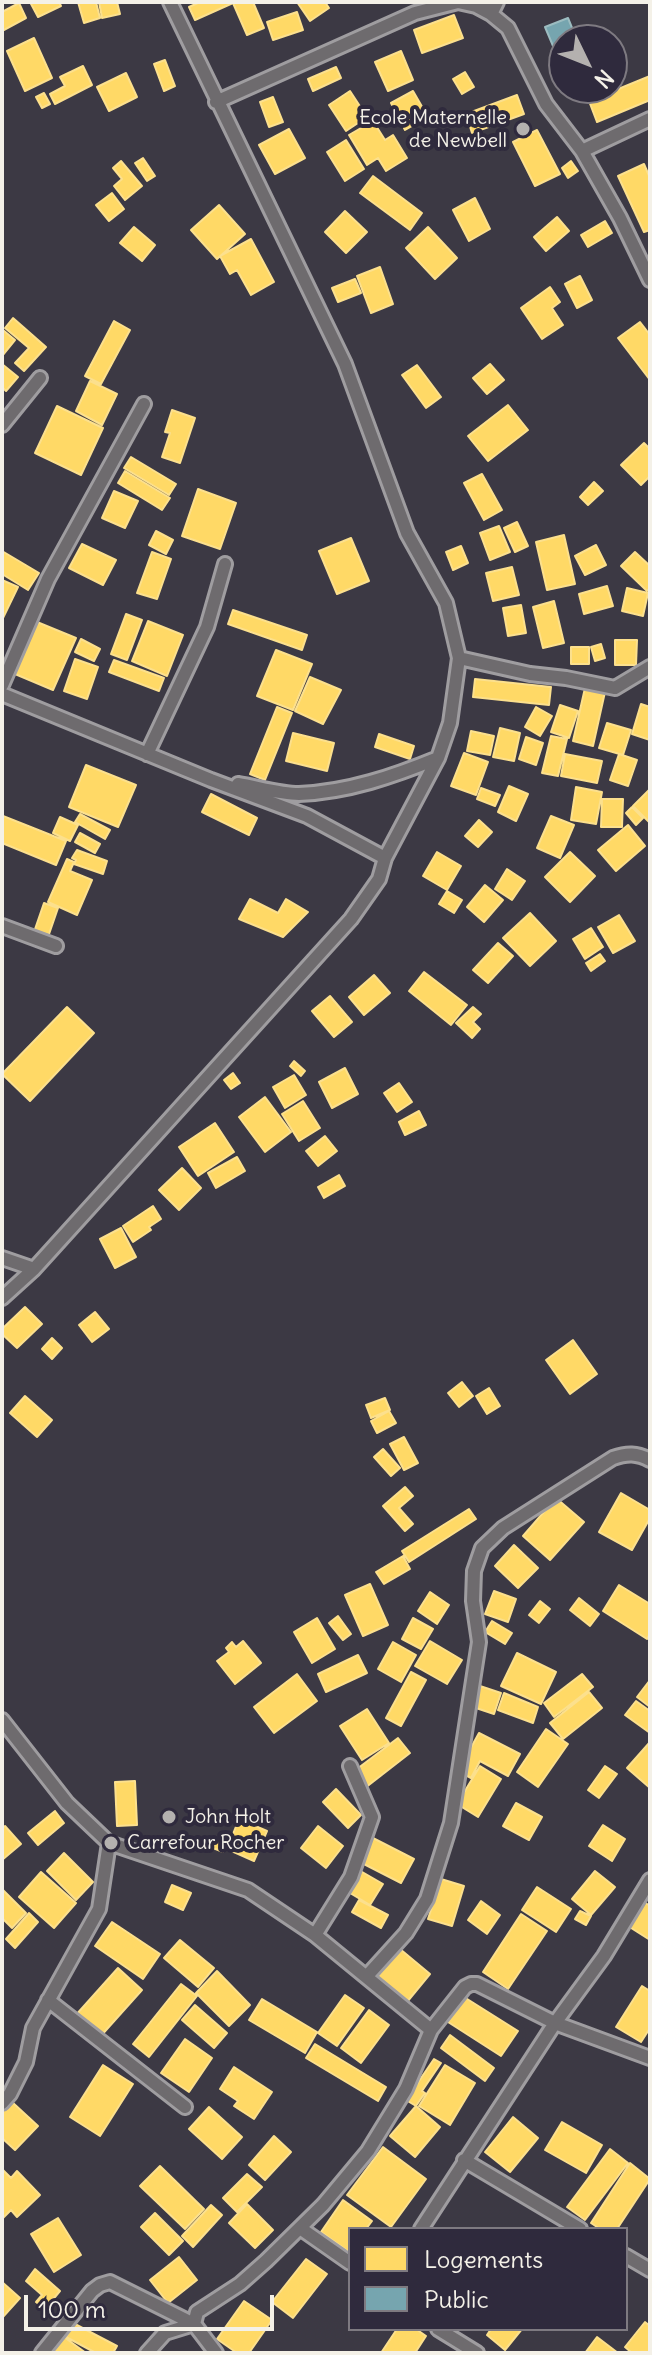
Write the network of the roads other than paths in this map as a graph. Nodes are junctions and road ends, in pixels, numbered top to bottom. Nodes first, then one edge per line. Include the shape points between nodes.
1 (170, 2) edge
2 (492, 6) edge
3 (216, 102) junction
4 (650, 119) edge
5 (582, 151) junction
6 (650, 280) edge
7 (40, 378) dead end
8 (144, 404) dead end
9 (2, 425) edge
10 (225, 564) dead end
11 (459, 658) junction
12 (650, 667) edge
13 (2, 685) edge
14 (2, 694) edge
15 (147, 754) junction
16 (438, 758) junction
17 (211, 780) junction
18 (385, 858) junction
19 (2, 926) edge
20 (56, 946) dead end
21 (2, 1258) edge
22 (34, 1269) junction
23 (2, 1298) edge
24 (650, 1460) edge
25 (2, 1720) edge
26 (350, 1766) dead end
27 (109, 1843) junction
28 (650, 1880) edge
29 (315, 1935) junction
30 (367, 1976) junction
31 (48, 2000) junction
32 (555, 2023) junction
33 (431, 2030) junction
34 (650, 2058) edge
35 (2, 2103) edge
36 (185, 2107) dead end
37 (464, 2160) junction
38 (422, 2227) edge
39 (577, 2227) edge
40 (300, 2228) junction
41 (628, 2257) edge
42 (348, 2262) edge
43 (650, 2270) edge
44 (194, 2324) junction
45 (441, 2331) edge
46 (42, 2353) edge
47 (147, 2353) edge
48 (216, 2353) edge
49 (477, 2353) edge

1 - 3 street
2 - 3 street via 458,2 415,13
2 - 5 street via 546,104
3 - 11 street via 345,364 407,533 446,603
4 - 5 street
5 - 6 street
7 - 9 street
8 - 13 street via 48,579
10 - 15 street via 207,627
11 - 12 street via 615,688
11 - 16 street via 450,723
14 - 15 street
15 - 17 street
16 - 17 street via 389,778 297,794
16 - 18 street
17 - 18 street via 307,816
18 - 22 street via 379,879 351,919
19 - 20 street
21 - 22 street
22 - 23 street
24 - 30 street via 625,1454 613,1458 503,1528 482,1548 474,1571 473,1601 479,1642 451,1823 427,1899 406,1933
25 - 27 street via 67,1803
26 - 29 street via 372,1817 351,1877
27 - 29 street via 248,1890
27 - 31 street via 99,1909
28 - 32 street
29 - 30 street
30 - 33 street
31 - 35 street via 33,2028 26,2062
31 - 36 street
32 - 33 street via 471,1984
32 - 34 street
32 - 37 street
33 - 40 street via 406,2089 368,2151
37 - 38 street
37 - 39 street
40 - 42 street
40 - 44 street via 240,2284 197,2312
41 - 43 street
44 - 46 street via 110,2282 92,2291
44 - 47 street via 165,2333
44 - 48 street
45 - 49 street

